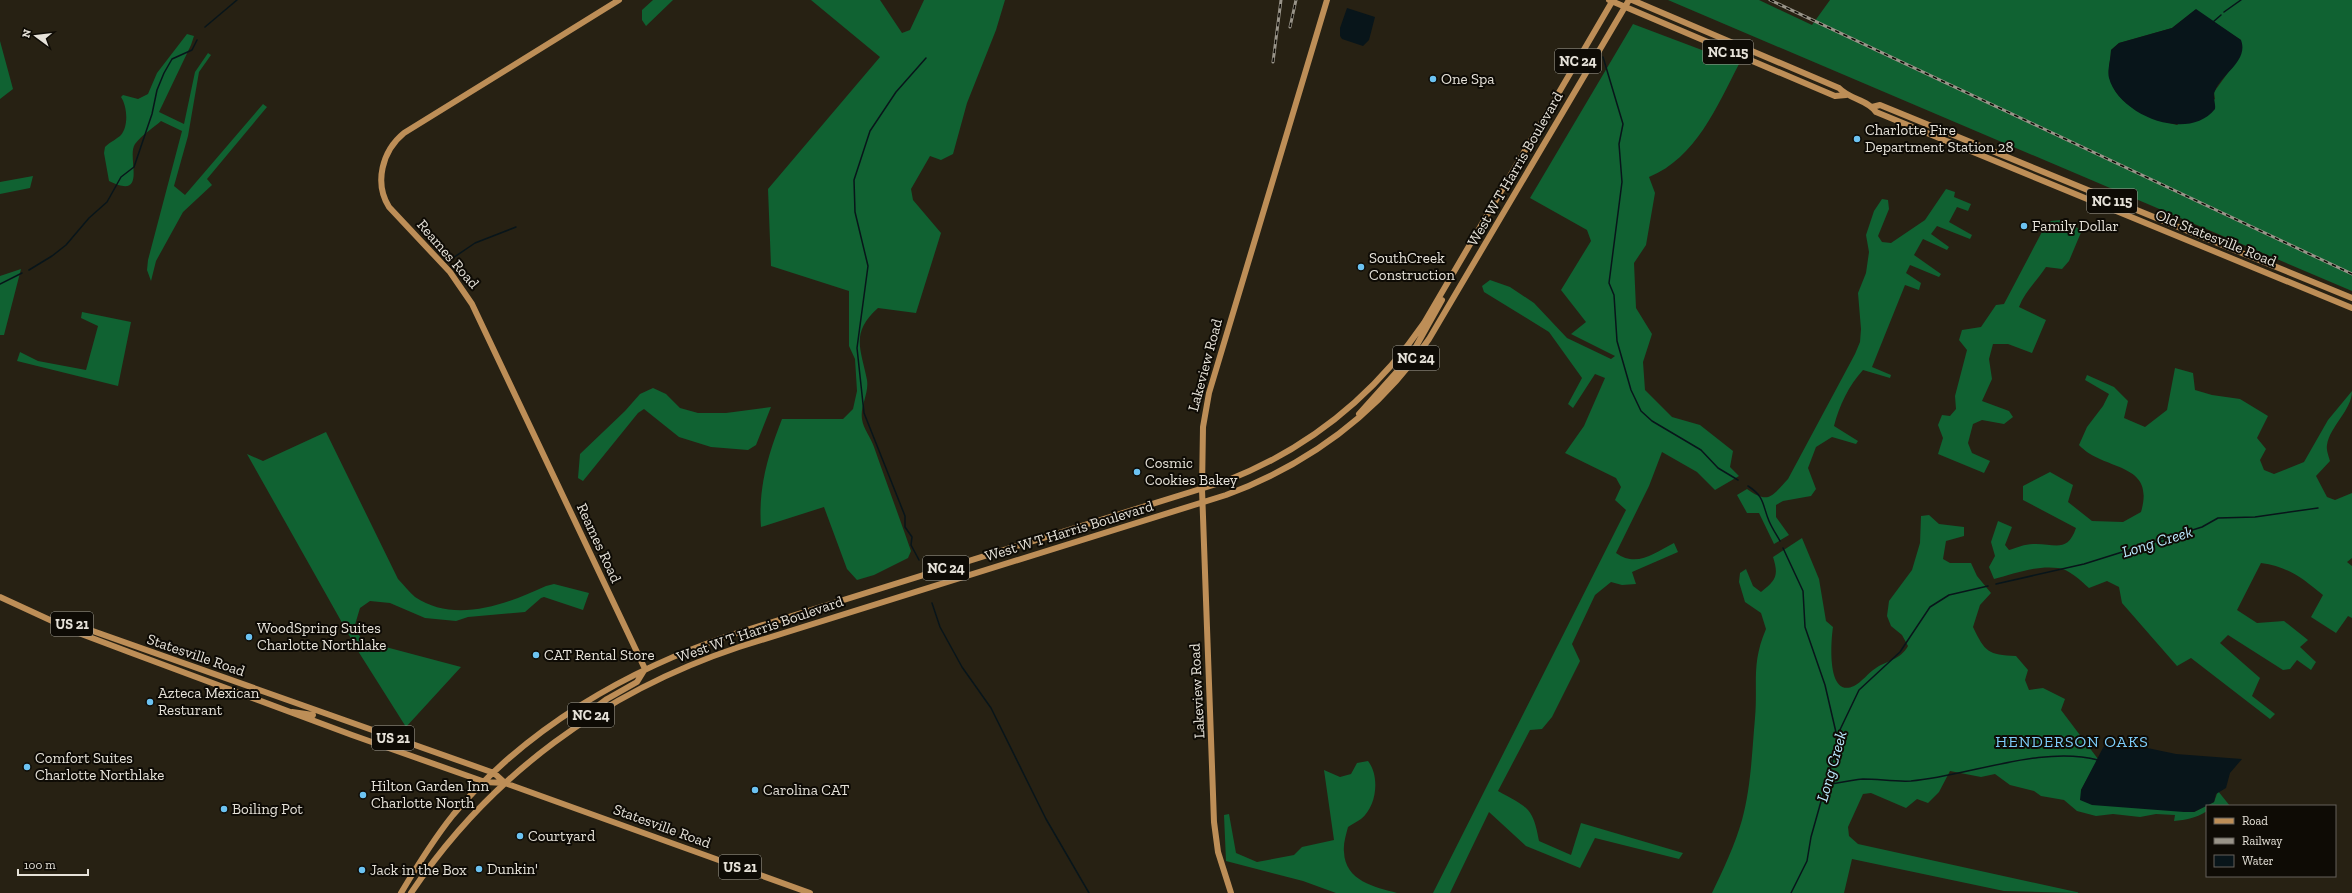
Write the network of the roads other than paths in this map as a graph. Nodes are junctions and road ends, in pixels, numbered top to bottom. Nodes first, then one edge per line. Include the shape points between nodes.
1 (619, 0) edge
2 (1327, 0) edge
3 (1630, 0) edge
4 (1611, 1) edge
5 (1625, 8) junction
6 (1846, 95) junction
7 (1872, 107) junction
8 (1454, 273) junction
9 (2352, 298) edge
10 (2352, 308) edge
11 (1405, 350) junction
12 (1412, 363) junction
13 (1348, 428) junction
14 (1202, 489) junction
15 (1203, 503) junction
16 (0, 597) edge
17 (13, 603) junction
18 (645, 669) junction
19 (302, 706) junction
20 (278, 708) junction
21 (288, 711) junction
22 (319, 712) junction
23 (564, 734) junction
24 (494, 773) junction
25 (485, 782) junction
26 (505, 783) junction
27 (401, 893) edge
28 (411, 893) edge
29 (810, 893) edge
30 (1231, 893) edge

1 - 18 main road, Reames Road via 395,140 383,167 381,186 383,198 389,207 450,272 472,304
2 - 14 main road, Lakeview Road via 1209,393 1203,427
3 - 5 main road, West W T Harris Boulevard / NC 24
3 - 6 main road, Old Statesville Road / NC 115 via 1839,88
4 - 5 main road, Old Statesville Road / NC 115
4 - 8 main road, West W T Harris Boulevard / NC 24
5 - 6 main road, Old Statesville Road / NC 115 via 1835,96
5 - 12 main road, West W T Harris Boulevard / NC 24 via 1452,304
6 - 7 main road, Old Statesville Road / NC 115
7 - 9 main road, Old Statesville Road / NC 115 via 1880,105
7 - 10 main road, Old Statesville Road / NC 115 via 1876,112
8 - 11 main road, West W T Harris Boulevard / NC 24
8 - 12 main road via 1440,306 1414,350
11 - 13 main road via 1405,360 1399,369
11 - 14 main road, West W T Harris Boulevard / NC 24 via 1362,397 1311,438 1263,465
12 - 13 main road, West W T Harris Boulevard / NC 24 via 1383,396
13 - 15 main road, West W T Harris Boulevard / NC 24 via 1278,473
14 - 15 main road, Lakeview Road
14 - 18 main road, West W T Harris Boulevard / NC 24 via 734,634
15 - 23 main road, West W T Harris Boulevard / NC 24 via 722,652 640,687
15 - 30 main road, Lakeview Road via 1214,822 1218,852
16 - 17 main road, Statesville Road / US 21
17 - 19 main road, Statesville Road / US 21
17 - 20 main road, Statesville Road / US 21 via 76,632
18 - 23 main road via 637,682 596,706
18 - 24 main road, West W T Harris Boulevard / NC 24 via 571,712 541,733
19 - 20 main road via 282,704
19 - 22 main road, Statesville Road / US 21
20 - 21 main road, Statesville Road / US 21
21 - 22 main road via 316,715
21 - 25 main road, Statesville Road / US 21
22 - 24 main road, Statesville Road / US 21
23 - 26 main road, West W T Harris Boulevard / NC 24
24 - 25 main road, West W T Harris Boulevard / NC 24
24 - 26 main road, Statesville Road / US 21
25 - 26 main road, Statesville Road / US 21
25 - 27 main road, West W T Harris Boulevard / NC 24 via 442,829
26 - 28 main road, West W T Harris Boulevard / NC 24 via 464,824
26 - 29 main road, Statesville Road / US 21

